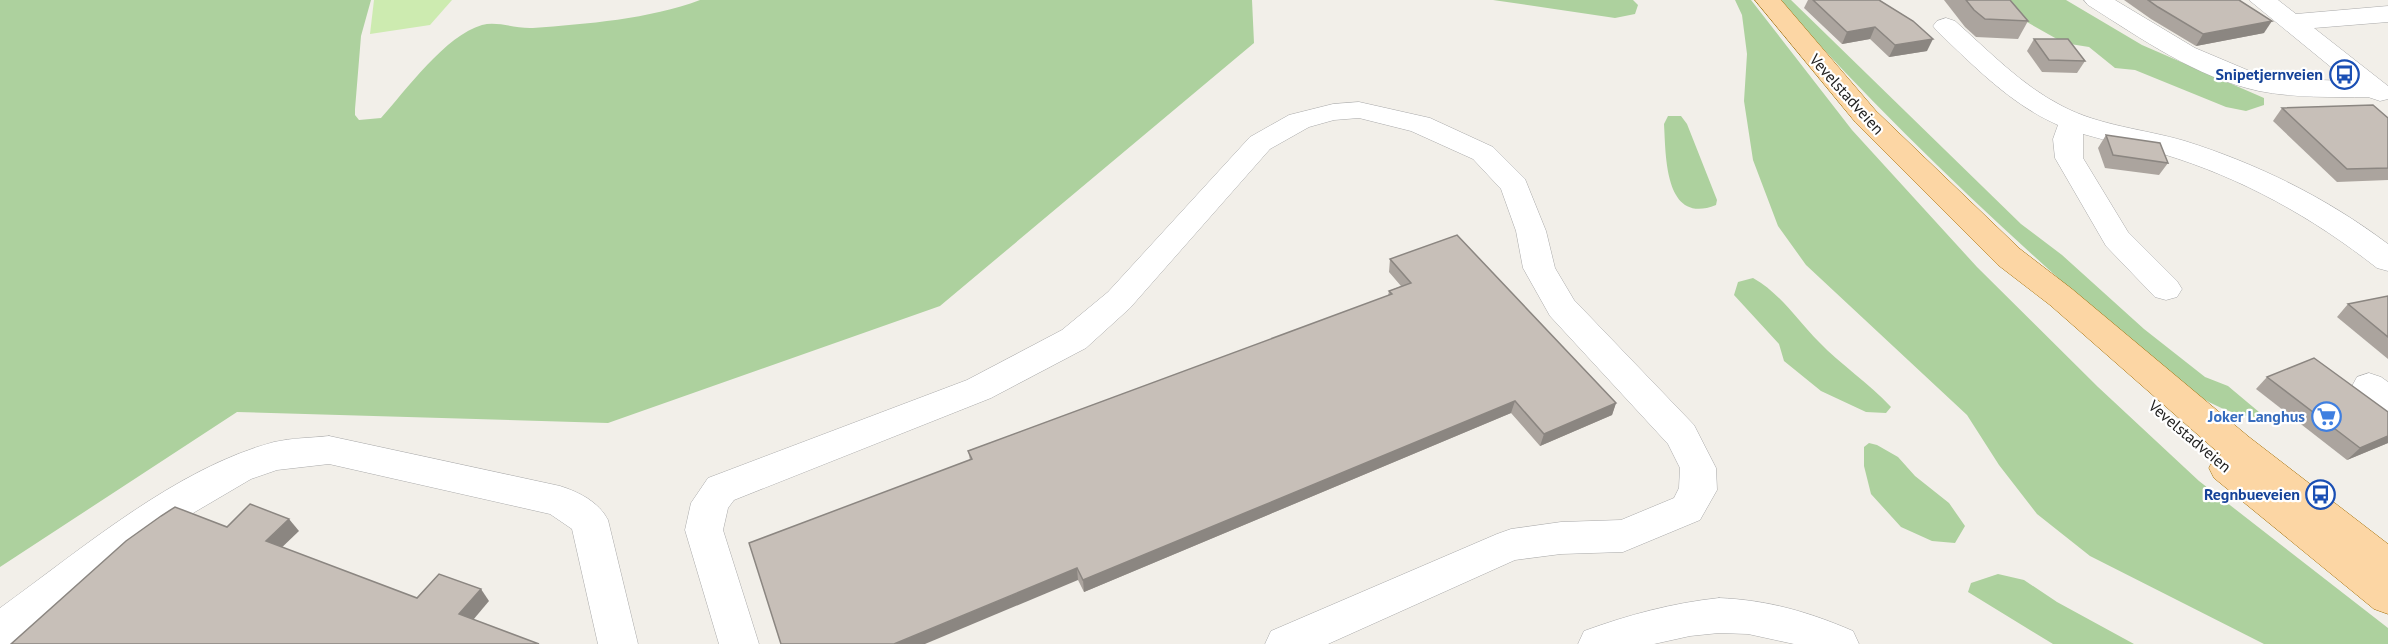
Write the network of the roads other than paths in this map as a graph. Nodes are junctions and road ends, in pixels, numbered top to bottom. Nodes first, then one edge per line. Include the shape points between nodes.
1 (1768, 0) edge
2 (2097, 0) edge
3 (2262, 0) edge
4 (2388, 14) edge
5 (2292, 22) junction
6 (1946, 26) dead end
7 (2381, 94) edge
8 (2074, 121) junction
9 (2009, 257) junction
10 (2388, 260) edge
11 (2166, 289) dead end
12 (2388, 566) edge
13 (2388, 597) edge
14 (0, 631) edge
15 (618, 644) edge
16 (738, 644) edge
17 (1285, 644) edge
18 (1598, 644) edge
19 (1839, 644) edge

1 - 9 main road, Vevelstadveien via 1866,117
2 - 7 street via 2177,49 2243,79
3 - 5 street
4 - 5 street
5 - 7 street
6 - 8 street via 2010,85
8 - 10 street via 2174,147 2256,178 2317,209
8 - 11 street via 2066,144 2069,158 2117,239
9 - 12 main road, Vevelstadveien via 2236,447
9 - 13 main road, Vevelstadveien via 2043,300 2130,385
14 - 15 street via 158,515 238,469 276,456 329,450 560,501 589,520
16 - 17 street via 704,530 710,503 721,489 979,389 1074,339 1119,300 1260,143 1299,121 1359,110 1420,124 1484,153 1515,186 1539,268 1562,308 1681,435 1698,468 1698,490 1687,509 1623,536 1510,545
18 - 19 street via 1675,620 1713,615 1751,616 1787,623

